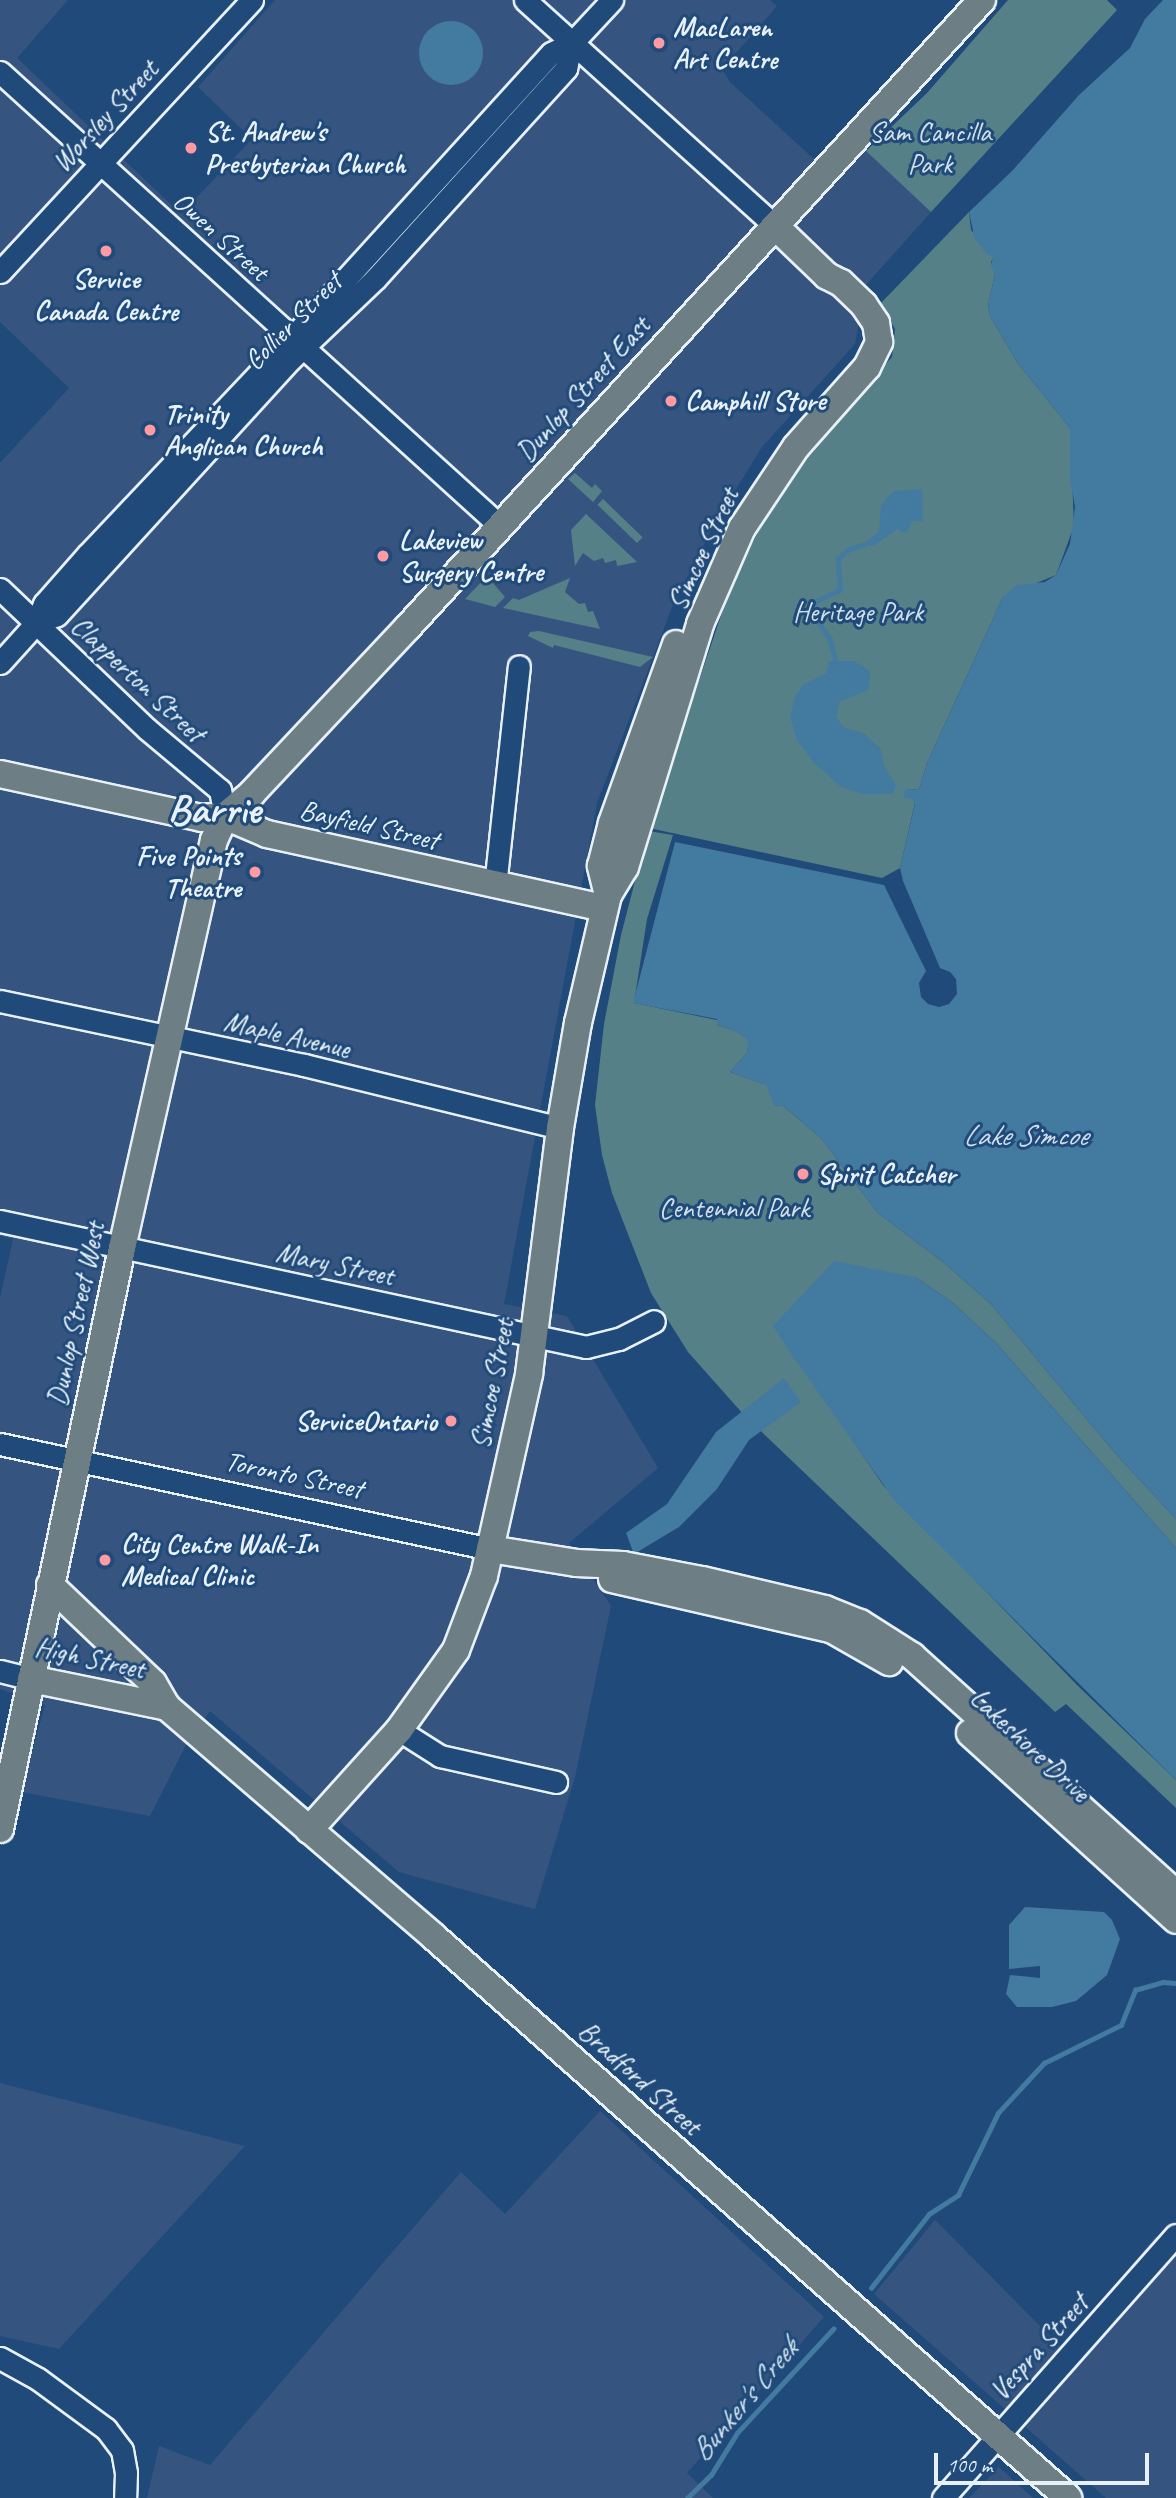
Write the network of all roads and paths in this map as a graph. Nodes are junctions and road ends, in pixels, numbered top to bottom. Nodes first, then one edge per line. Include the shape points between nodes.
1 (252, 0) edge
2 (525, 0) edge
3 (612, 0) edge
4 (982, 0) edge
5 (572, 43) junction
6 (0, 72) edge
7 (99, 165) junction
8 (775, 226) junction
9 (0, 272) edge
10 (298, 341) junction
11 (500, 526) junction
12 (0, 589) edge
13 (36, 623) junction
14 (0, 663) edge
15 (519, 666) dead end
16 (0, 774) edge
17 (225, 816) junction
18 (495, 886) junction
19 (606, 902) junction
20 (0, 1001) edge
21 (171, 1036) junction
22 (560, 1128) junction
23 (0, 1221) edge
24 (122, 1248) junction
25 (654, 1321) dead end
26 (535, 1335) junction
27 (0, 1444) edge
28 (77, 1461) junction
29 (490, 1549) junction
30 (50, 1585) junction
31 (837, 1622) junction
32 (0, 1671) edge
33 (31, 1679) junction
34 (167, 1707) junction
35 (399, 1730) junction
36 (556, 1782) dead end
37 (0, 1829) edge
38 (309, 1830) junction
39 (1176, 1894) edge
40 (1176, 1920) edge
41 (1176, 2235) edge
42 (0, 2358) edge
43 (999, 2434) junction
44 (125, 2498) edge
45 (943, 2498) edge
46 (1068, 2498) edge

1 - 7 street, Worsley Street
2 - 5 street
3 - 5 street, Collier Street
4 - 8 main road, Dunlop Street East
5 - 8 street
5 - 10 street, Collier Street via 551,53
6 - 7 street, Owen Street
7 - 9 street, Worsley Street
7 - 10 street, Owen Street
8 - 11 main road, Dunlop Street East
8 - 19 main road, Simcoe Street via 872,316 879,331 875,354 796,447 742,528 700,624 625,867
10 - 11 street, Owen Street
10 - 13 street, Collier Street via 70,574 44,604
11 - 17 main road, Dunlop Street East via 252,793
12 - 13 street, Clapperton Street
13 - 14 street, Collier Street
13 - 17 street, Clapperton Street via 220,790
15 - 18 street
16 - 17 main road, Bayfield Street via 201,818
17 - 18 main road, Bayfield Street via 267,834
17 - 21 main road, Dunlop Street West via 214,840
18 - 19 main road, Bayfield Street
19 - 22 main road, Simcoe Street
20 - 21 street, Maple Avenue
21 - 22 street, Maple Avenue
21 - 24 main road, Dunlop Street West
22 - 26 main road, Simcoe Street
23 - 24 street, Mary Street
24 - 26 street, Mary Street
24 - 28 main road, Dunlop Street West
25 - 26 street, Mary Street via 619,1339 586,1346
26 - 29 main road, Simcoe Street
27 - 28 street, Toronto Street
28 - 29 street, Toronto Street
28 - 30 main road, Dunlop Street West
29 - 31 main road, Toronto Street via 576,1563 620,1582
29 - 35 main road, Simcoe Street via 456,1650
30 - 33 main road, Dunlop Street West
30 - 34 main road via 153,1683
31 - 39 main road, Lakeshore Drive via 912,1656
31 - 40 main road, Lakeshore Drive via 920,1685
32 - 33 street, High Street
33 - 34 main road, High Street
33 - 37 main road, Dunlop Street West
34 - 38 main road, Bradford Street
35 - 36 street via 440,1756
35 - 38 main road, Simcoe Street
38 - 43 main road, Bradford Street
41 - 43 street, Vespra Street
42 - 44 street via 106,2429 122,2450
43 - 45 street, Vespra Street
43 - 46 main road, Bradford Street

